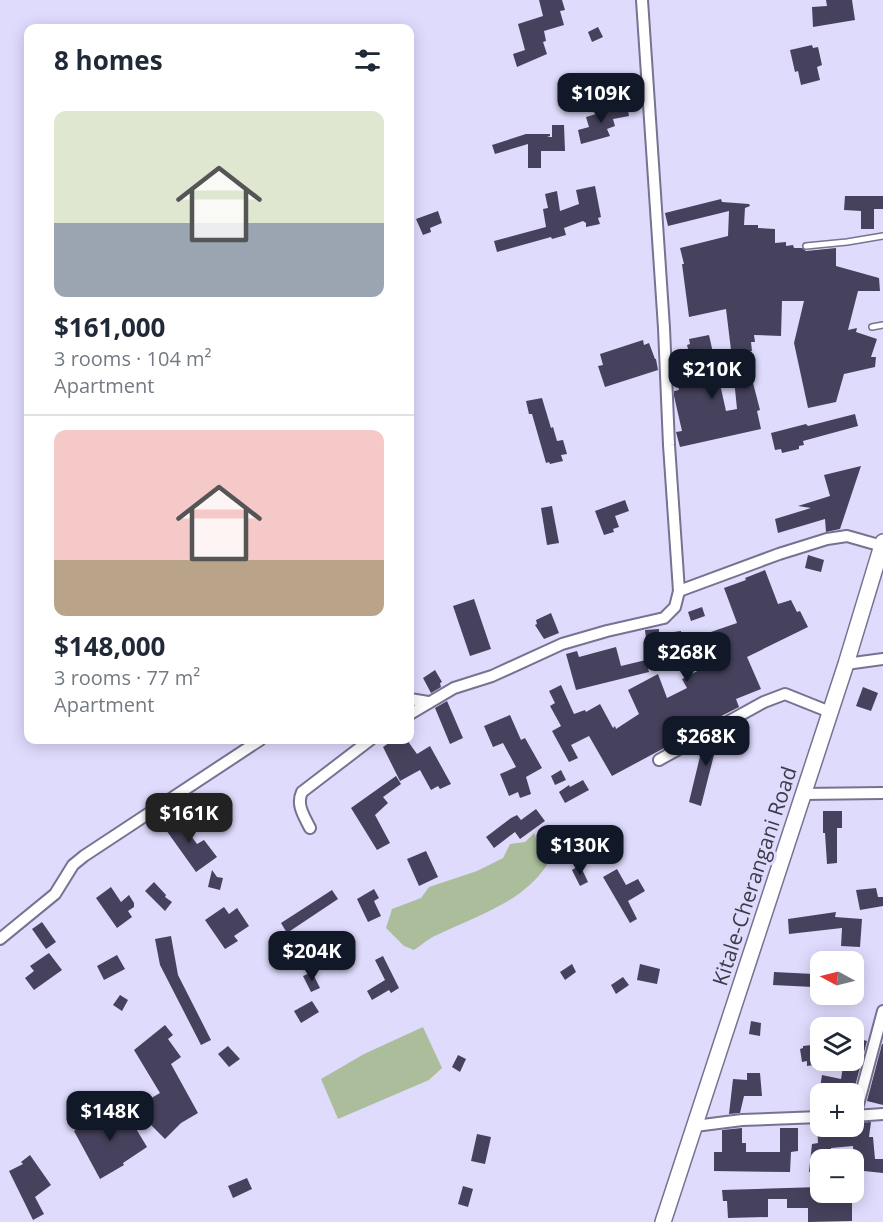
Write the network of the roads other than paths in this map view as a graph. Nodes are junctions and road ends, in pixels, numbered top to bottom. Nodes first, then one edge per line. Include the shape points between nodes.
1 (642, 0) edge
2 (883, 236) edge
3 (806, 246) dead end
4 (883, 325) edge
5 (872, 327) dead end
6 (882, 544) edge
7 (679, 591) junction
8 (883, 659) edge
9 (846, 664) junction
10 (414, 700) edge
11 (428, 702) junction
12 (414, 711) edge
13 (830, 712) junction
14 (254, 744) edge
15 (365, 744) edge
16 (659, 760) dead end
17 (883, 793) edge
18 (803, 794) junction
19 (310, 828) dead end
20 (0, 939) edge
21 (883, 1011) edge
22 (863, 1083) edge
23 (883, 1114) edge
24 (864, 1115) edge
25 (810, 1118) edge
26 (695, 1126) junction
27 (663, 1222) edge

1 - 7 street
2 - 3 lane
4 - 5 lane
6 - 7 street via 847,536 827,539
6 - 9 main road, Kitale-Cherangani Road
7 - 11 street via 669,615 657,621 562,644
8 - 9 street
9 - 13 main road, Kitale-Cherangani Road
10 - 11 street
11 - 12 street
13 - 16 street via 785,693
13 - 18 main road, Kitale-Cherangani Road
14 - 20 street via 84,856 73,865 55,894
15 - 19 street via 302,792 299,804
17 - 18 street
18 - 26 main road, Kitale-Cherangani Road
21 - 22 street
23 - 24 street
25 - 26 street
26 - 27 main road, Kitale-Cherangani Road

